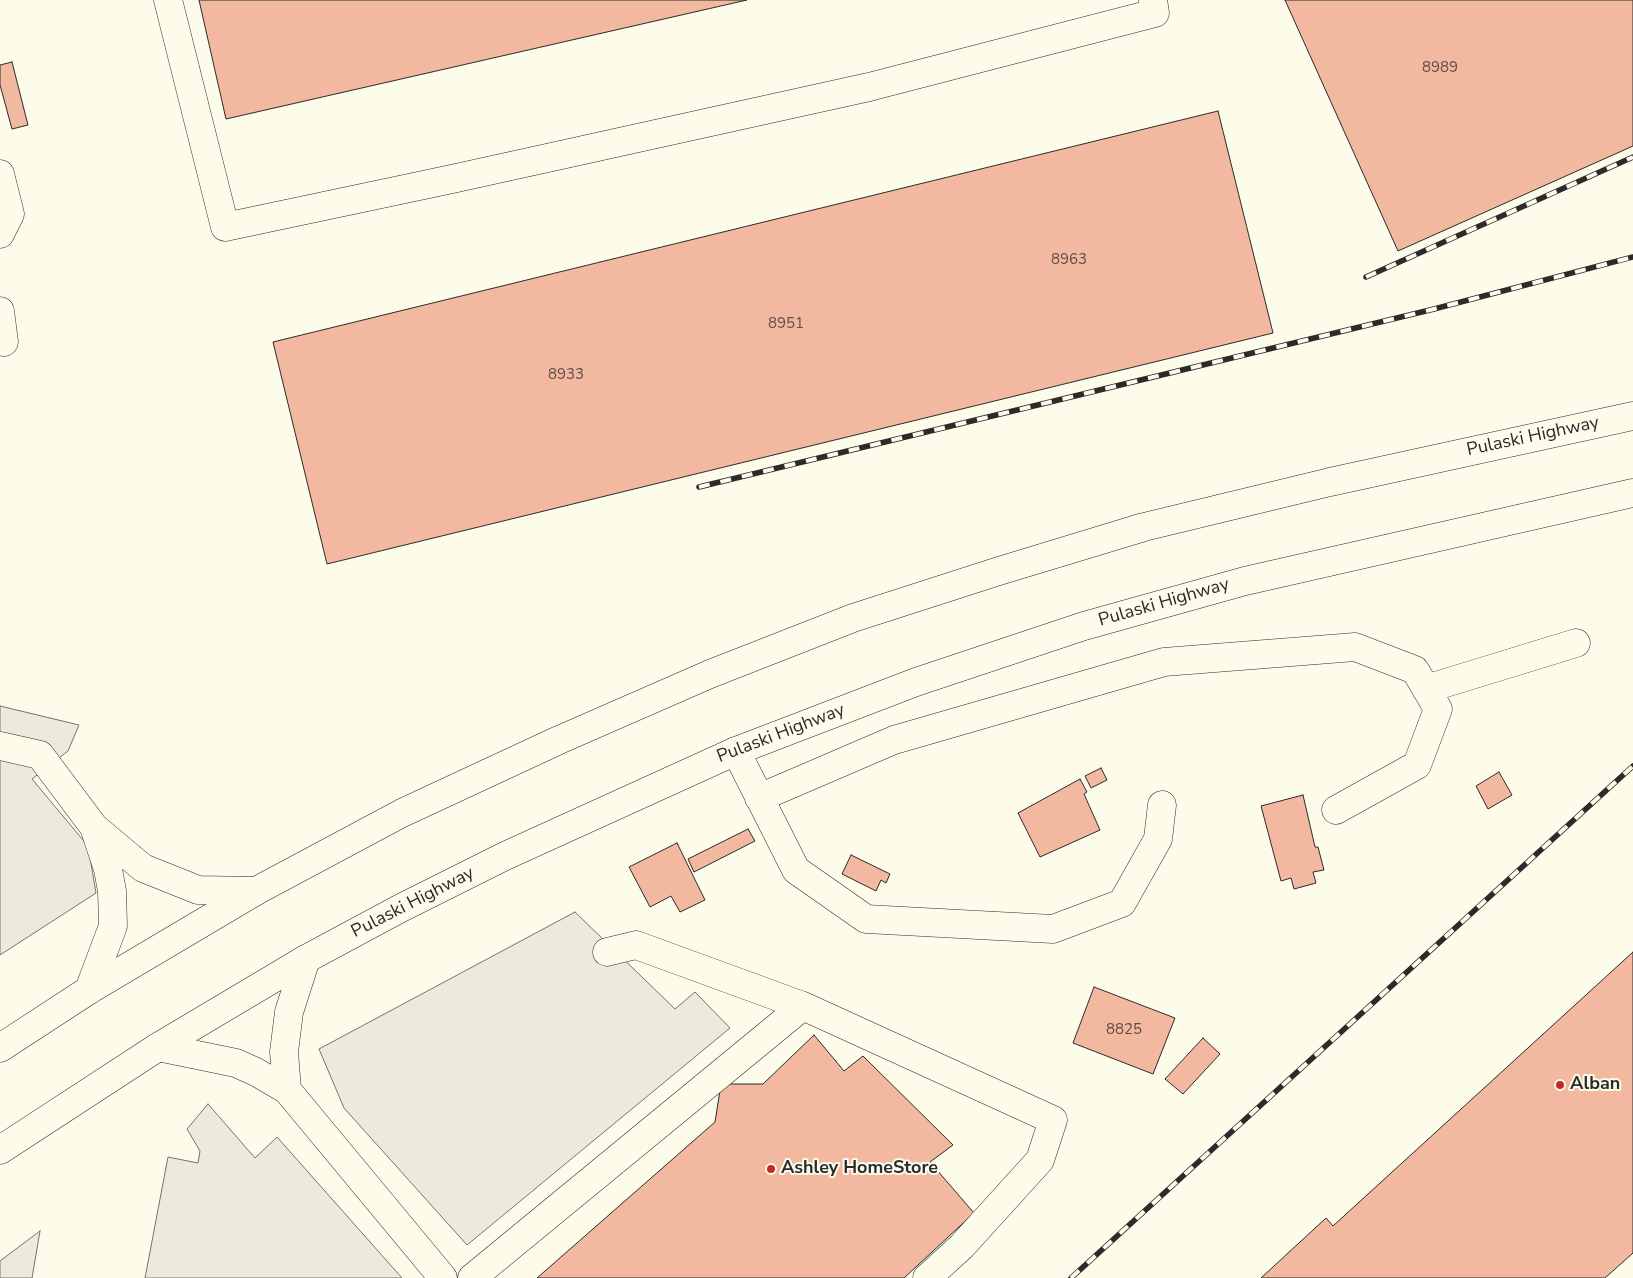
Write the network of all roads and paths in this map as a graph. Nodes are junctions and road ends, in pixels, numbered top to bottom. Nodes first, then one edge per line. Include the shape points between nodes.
1 (168, 0) edge
2 (1153, 0) edge
3 (0, 174) edge
4 (0, 234) edge
5 (0, 311) edge
6 (4, 342) dead end
7 (1633, 416) edge
8 (1633, 493) edge
9 (1576, 643) dead end
10 (1426, 689) junction
11 (0, 746) edge
12 (736, 751) junction
13 (759, 798) junction
14 (1162, 805) dead end
15 (1336, 810) dead end
16 (94, 827) junction
17 (256, 890) junction
18 (607, 952) dead end
19 (306, 959) junction
20 (89, 990) junction
21 (803, 1006) junction
22 (158, 1047) junction
23 (0, 1048) edge
24 (287, 1090) junction
25 (0, 1150) edge
26 (443, 1278) edge
27 (472, 1278) edge
28 (927, 1278) edge

1 - 2 main road via 225,227 870,87 1155,13
3 - 4 main road via 10,214
5 - 6 main road
7 - 17 main road, Pulaski Highway via 1330,482 1144,527 852,618 710,674 559,740 402,813
8 - 12 main road, Pulaski Highway via 1244,581 1084,626 916,682
9 - 10 main road
10 - 13 main road via 1415,670 1355,648 1164,662 894,740
10 - 15 main road via 1438,709 1417,765
11 - 16 main road via 40,755
12 - 13 main road
12 - 19 main road, Pulaski Highway via 505,856
13 - 14 main road via 796,870 866,919 1052,930 1122,903 1158,839
16 - 17 main road via 143,868 198,890
16 - 20 main road via 108,869 112,926
17 - 20 main road, Pulaski Highway
18 - 21 main road via 636,945
19 - 22 main road, Pulaski Highway
19 - 24 main road via 289,1012 284,1052
20 - 23 main road, Pulaski Highway
21 - 27 main road
21 - 28 main road via 1053,1120 1040,1160 962,1246
22 - 24 main road via 236,1064
22 - 25 main road, Pulaski Highway
24 - 26 main road

